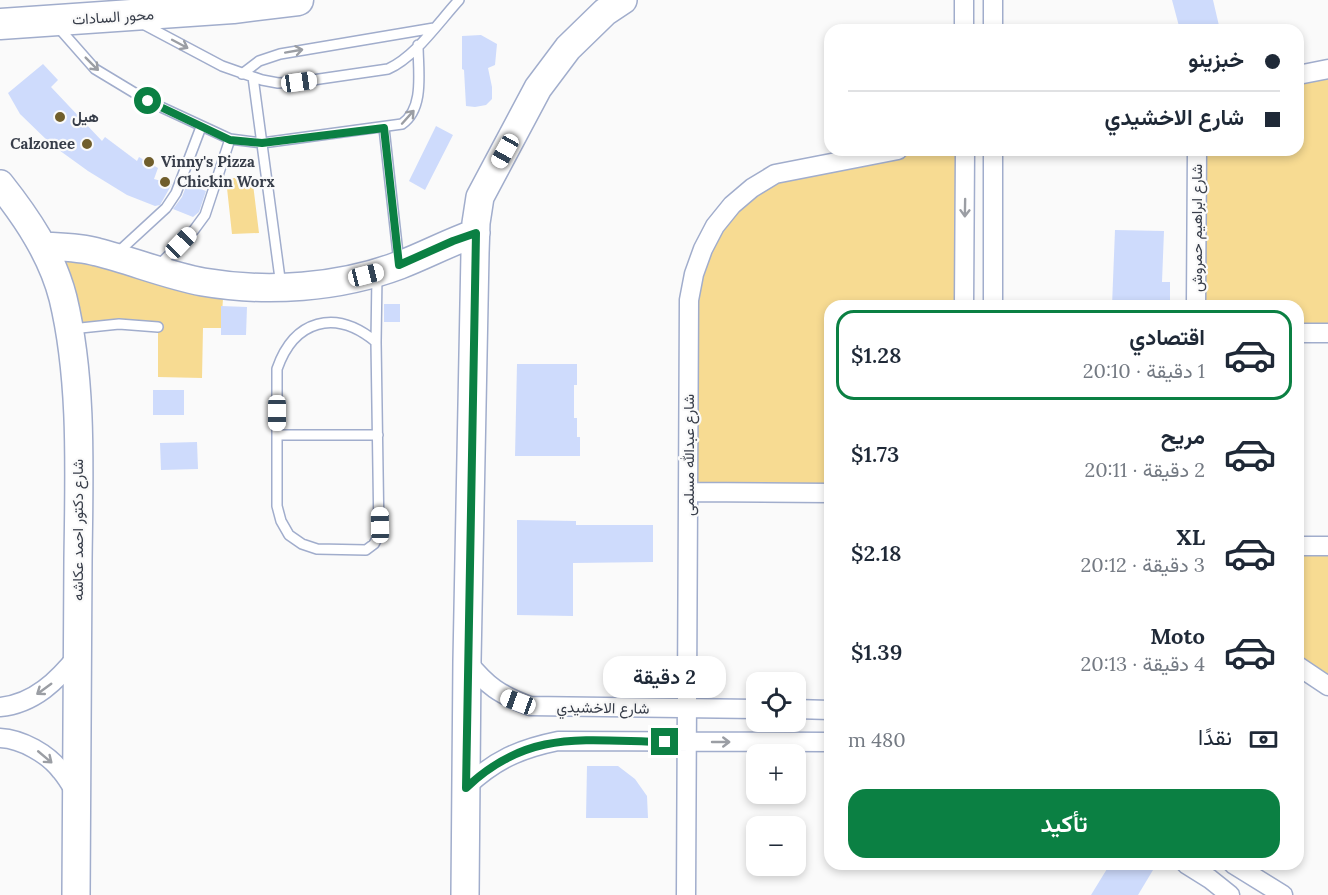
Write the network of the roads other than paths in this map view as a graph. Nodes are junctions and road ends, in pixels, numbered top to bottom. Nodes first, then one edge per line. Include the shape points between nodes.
1 (298, 0) edge
2 (459, 0) edge
3 (623, 0) edge
4 (964, 0) edge
5 (993, 0) edge
6 (237, 4) edge
7 (129, 17) junction
8 (52, 21) junction
9 (0, 24) edge
10 (964, 24) edge
11 (993, 24) edge
12 (434, 28) junction
13 (418, 45) junction
14 (1328, 69) edge
15 (242, 74) junction
16 (1304, 74) edge
17 (253, 77) junction
18 (201, 127) junction
19 (384, 128) junction
20 (230, 140) junction
21 (262, 143) junction
22 (867, 156) edge
23 (965, 156) edge
24 (993, 156) edge
25 (1197, 156) edge
26 (0, 184) edge
27 (476, 233) junction
28 (43, 246) junction
29 (113, 256) junction
30 (388, 269) junction
31 (154, 270) junction
32 (281, 287) junction
33 (964, 300) edge
34 (993, 300) edge
35 (1196, 300) edge
36 (158, 327) dead end
37 (69, 329) junction
38 (1304, 333) edge
39 (1328, 333) edge
40 (376, 342) junction
41 (277, 435) junction
42 (378, 435) junction
43 (689, 492) junction
44 (824, 493) edge
45 (1304, 546) edge
46 (1328, 546) edge
47 (78, 655) junction
48 (467, 661) junction
49 (1304, 670) edge
50 (1328, 687) edge
51 (0, 707) edge
52 (687, 709) junction
53 (746, 709) edge
54 (806, 709) edge
55 (824, 710) edge
56 (0, 738) edge
57 (687, 742) junction
58 (824, 742) edge
59 (466, 788) junction
60 (77, 795) junction
61 (1196, 870) edge
62 (1243, 870) edge
63 (76, 895) edge
64 (465, 895) edge
65 (686, 895) edge
66 (1230, 895) edge
67 (1283, 895) edge

1 - 6 main road, محور السادات
2 - 12 lane
3 - 27 street via 568,48 538,88 480,197
4 - 10 street
5 - 11 street
6 - 7 main road, محور السادات
7 - 8 main road, محور السادات
7 -> 15 lane
8 - 9 main road, محور السادات
8 -> 18 lane via 95,69
12 - 13 lane
15 -> 12 lane via 259,61 280,54
13 - 17 lane via 405,60 388,69 299,82 278,83
19 -> 13 lane via 402,124 414,111
14 - 16 street
15 - 17 lane
17 - 21 lane
18 - 20 lane
18 - 29 lane via 176,193 166,208
19 - 21 lane
19 - 30 lane
20 - 21 lane
20 - 31 lane via 205,215
21 - 32 lane
22 - 43 street, شارع عبدالله مسلمى via 775,174 732,205 715,226 694,274 689,300
23 -> 33 street
24 - 34 street
25 - 35 street, شارع ابراهيم حمروش
26 - 28 street, شارع دكتور احمد عكاشه
27 - 30 street
27 - 48 street
28 - 29 street
28 - 37 street, شارع دكتور احمد عكاشه via 63,297
29 - 31 street
30 - 32 street via 330,282
30 - 40 lane
31 - 32 street via 204,282
36 - 37 lane via 119,324
37 - 47 street, شارع دكتور احمد عكاشه via 78,418
38 - 39 street
40 - 41 lane via 345,323 327,322 309,327 294,338 277,369
40 - 42 lane
41 - 42 lane
41 - 42 lane via 280,521 302,544 317,549 356,550 366,550 379,535
43 - 44 street
43 - 52 street, شارع عبدالله مسلمى
45 - 46 street
47 -> 51 street via 59,678 35,696
47 - 60 street, شارع دكتور احمد عكاشه
48 - 52 street, شارع الاخشيدي via 483,681 505,697 530,706
48 - 59 street
49 - 50 street
52 - 53 street, شارع الاخشيدي
52 - 57 street, شارع عبدالله مسلمى
54 - 55 street
56 -> 60 street via 37,750 60,770
57 -> 58 street
57 - 59 street via 540,744 507,756
57 - 65 street, شارع عبدالله مسلمى
59 - 64 street
60 - 63 street, شارع دكتور احمد عكاشه
61 - 66 street
62 - 67 street

